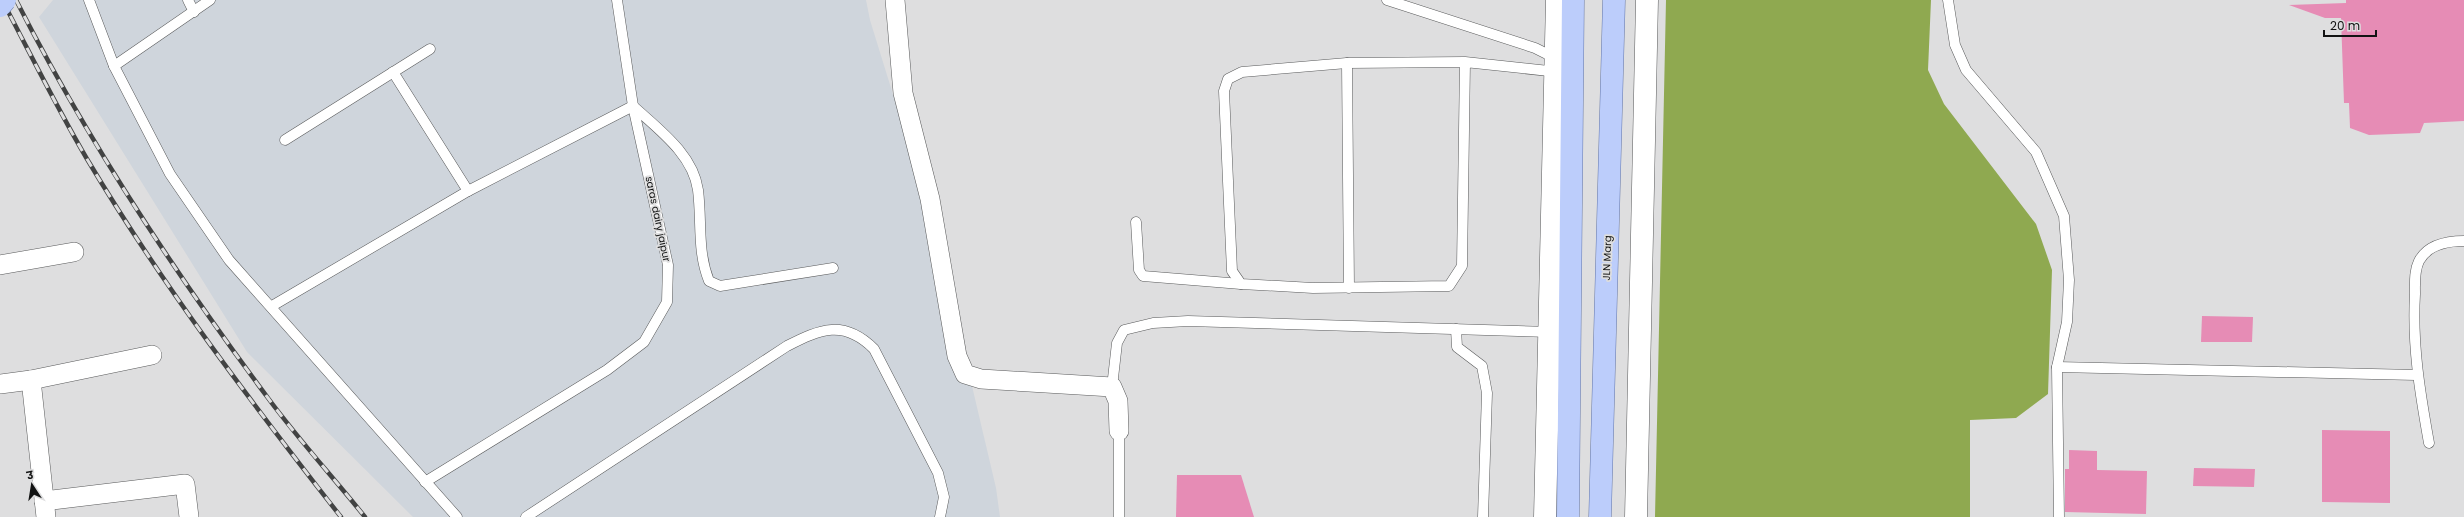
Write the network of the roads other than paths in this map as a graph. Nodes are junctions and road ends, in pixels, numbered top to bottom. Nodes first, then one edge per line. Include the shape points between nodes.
1 (5, 0) edge
2 (89, 0) edge
3 (188, 0) edge
4 (210, 0) edge
5 (617, 0) edge
6 (894, 0) edge
7 (1387, 0) edge
8 (1557, 0) edge
9 (1573, 0) edge
10 (1614, 0) edge
11 (1647, 0) edge
12 (1948, 0) edge
13 (0, 6) edge
14 (194, 12) junction
15 (430, 49) dead end
16 (1465, 62) junction
17 (1347, 63) junction
18 (114, 66) junction
19 (1563, 66) junction
20 (393, 72) junction
21 (633, 106) junction
22 (285, 140) dead end
23 (468, 191) junction
24 (1136, 222) dead end
25 (2464, 241) edge
26 (74, 252) dead end
27 (0, 264) edge
28 (832, 268) dead end
29 (1241, 284) junction
30 (1349, 288) junction
31 (272, 306) junction
32 (1456, 329) junction
33 (1560, 332) junction
34 (152, 355) dead end
35 (2056, 367) junction
36 (2416, 375) junction
37 (31, 380) junction
38 (0, 384) edge
39 (1112, 387) junction
40 (1119, 432) joint
41 (2428, 443) dead end
42 (425, 482) junction
43 (45, 509) edge
44 (189, 517) edge
45 (457, 517) edge
46 (526, 517) edge
47 (940, 517) edge
48 (1119, 517) edge
49 (1483, 517) edge
50 (1545, 517) edge
51 (1568, 517) edge
52 (1600, 517) edge
53 (1636, 517) edge
54 (2059, 517) edge

1 - 13 main road, bridge
2 - 18 lane
3 - 14 lane
4 - 14 lane
5 - 21 lane, saras dairy jaipur
6 - 39 street via 904,93 930,199 957,356 965,374 981,379
7 - 19 lane via 1528,45
8 - 19 street
9 - 19 main road
10 - 52 main road, JLN Marg
11 - 53 street
12 - 35 lane via 1955,45 1966,70 2036,152 2064,216 2069,280 2067,322
14 - 18 lane
15 - 20 lane
16 - 17 lane
16 - 19 lane
16 - 30 lane via 1462,266 1449,286
17 - 29 lane via 1242,72 1228,79 1224,91 1232,271
17 - 30 lane
18 - 31 lane via 170,174 229,260
19 - 33 main road
20 - 22 lane
20 - 23 lane
21 - 23 lane
21 - 28 lane via 677,147 692,172 698,189 702,264 709,281 720,286
21 - 42 lane, saras dairy jaipur via 668,265 667,302 644,342 613,365
23 - 31 lane
24 - 29 lane via 1139,270 1143,276
25 - 36 lane via 2436,245 2419,261 2414,312
26 - 27 street
29 - 30 lane
31 - 42 lane
32 - 33 lane
32 - 39 lane via 1188,321 1139,325 1124,330 1118,343
32 - 49 lane via 1457,348 1482,366 1487,393
33 - 50 street
33 - 51 main road
34 - 37 street
35 - 36 lane
35 - 54 lane
36 - 41 lane
37 - 38 street
37 - 43 street
39 - 40 street via 1118,401
40 - 48 lane
42 - 45 lane
43 - 44 street via 185,484
46 - 47 lane via 787,346 810,335 830,330 850,331 862,336 874,349 938,473 944,497

